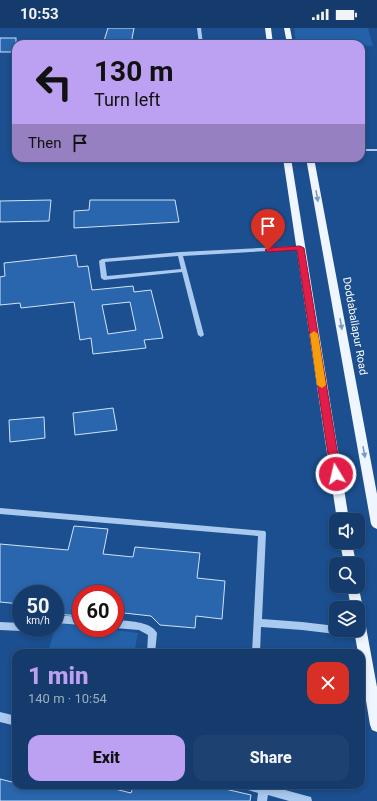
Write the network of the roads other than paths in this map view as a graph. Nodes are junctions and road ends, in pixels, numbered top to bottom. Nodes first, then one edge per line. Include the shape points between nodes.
1 (199, 28) edge
2 (268, 28) edge
3 (287, 28) edge
4 (200, 40) edge
5 (270, 40) edge
6 (289, 40) edge
7 (365, 150) edge
8 (377, 150) edge
9 (288, 162) edge
10 (311, 162) edge
11 (300, 248) junction
12 (180, 254) junction
13 (184, 270) junction
14 (201, 334) dead end
15 (0, 511) edge
16 (342, 513) edge
17 (377, 524) edge
18 (257, 623) junction
19 (124, 625) edge
20 (0, 626) edge
21 (12, 627) edge
22 (329, 629) edge
23 (362, 637) edge
24 (151, 649) edge
25 (256, 649) edge
26 (364, 649) edge
27 (365, 656) edge
28 (0, 717) edge
29 (12, 720) edge
30 (377, 725) edge
31 (264, 789) joint
32 (262, 801) edge
33 (307, 801) edge

1 - 4 lane
2 - 5 main road
3 - 6 main road
7 - 8 lane
9 - 11 main road
10 -> 17 main road, Doddaballapur Road
11 - 12 lane
11 - 16 main road
12 - 13 lane
12 - 13 lane via 102,261 104,278
13 - 14 lane
15 - 18 lane via 262,534
18 - 22 lane
18 - 25 lane
19 - 24 lane via 140,626 153,633
20 - 21 lane
23 - 26 main road
27 - 30 main road
28 - 29 lane
31 - 32 lane
31 - 33 lane

